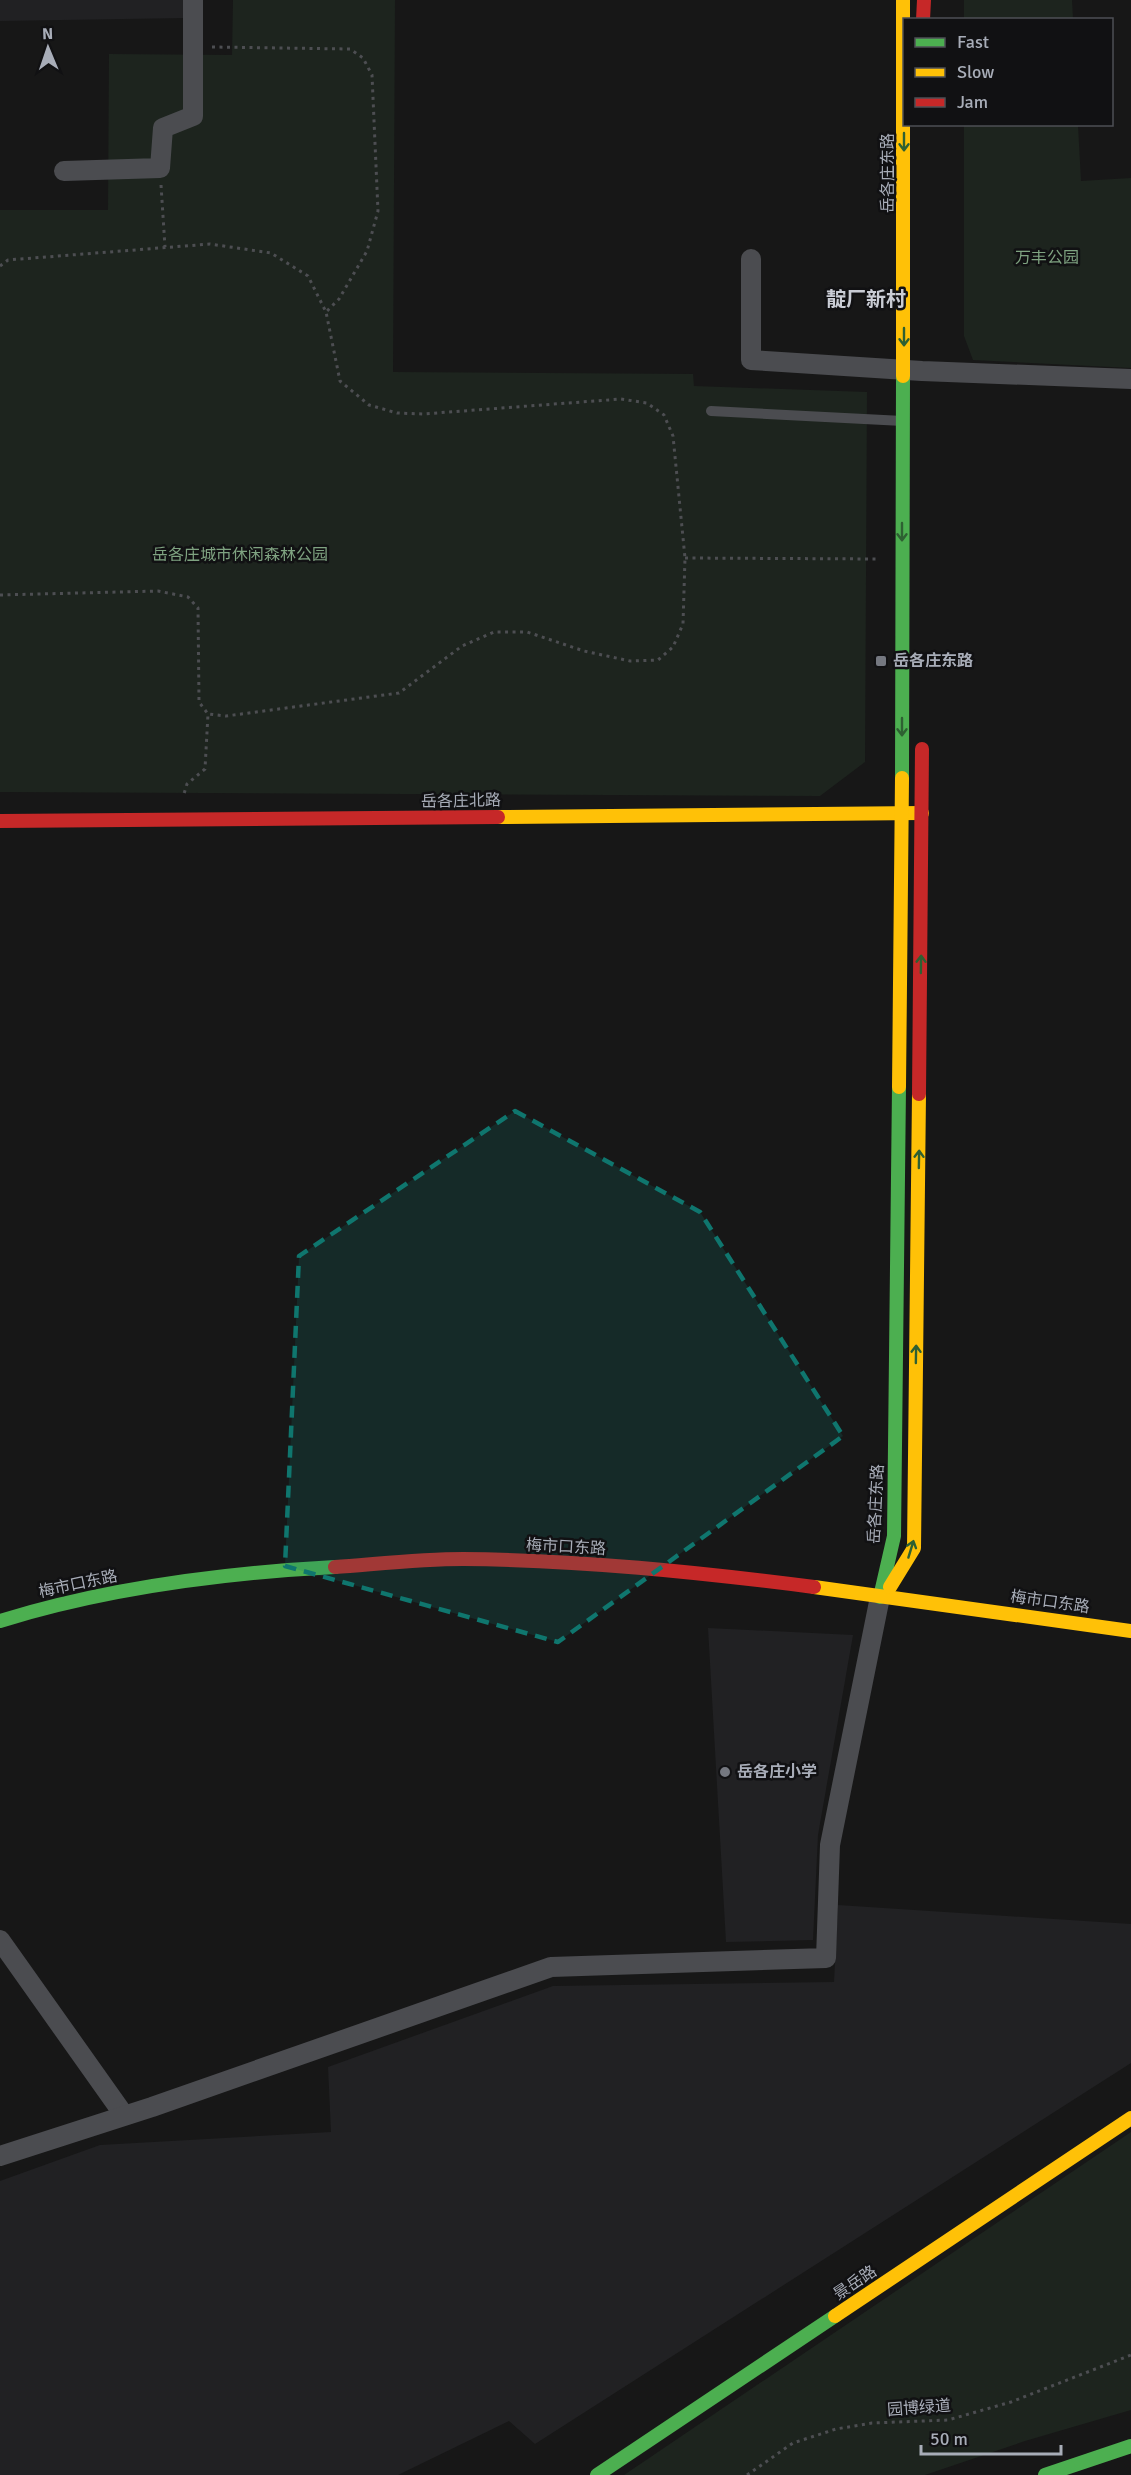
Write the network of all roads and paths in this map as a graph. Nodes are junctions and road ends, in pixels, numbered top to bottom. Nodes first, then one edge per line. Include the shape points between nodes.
1 (193, 0) edge
2 (903, 0) edge
3 (924, 0) edge
4 (904, 18) edge
5 (923, 18) edge
6 (193, 50) junction
7 (908, 126) edge
8 (160, 168) junction
9 (64, 171) dead end
10 (165, 247) junction
11 (751, 259) dead end
12 (0, 266) edge
13 (326, 312) junction
14 (917, 370) junction
15 (1131, 379) edge
16 (711, 411) dead end
17 (903, 421) junction
18 (686, 558) junction
19 (902, 559) junction
20 (0, 596) edge
21 (208, 714) junction
22 (922, 729) dead end
23 (902, 813) junction
24 (922, 813) junction
25 (176, 820) junction
26 (0, 821) edge
27 (880, 1597) junction
28 (0, 1622) edge
29 (1131, 1631) edge
30 (0, 1940) edge
31 (124, 2115) junction
32 (1131, 2118) edge
33 (0, 2156) edge
34 (1131, 2355) edge
35 (1131, 2446) edge
36 (597, 2475) edge
37 (747, 2475) edge
38 (1046, 2475) edge

1 - 6 street
2 -> 4 main road, 岳各庄东路
3 - 5 main road
6 - 8 street via 192,116 163,128
6 - 13 path via 222,46 350,49 363,58 372,75 378,211 367,251 339,299
7 -> 14 main road, 岳各庄东路
8 - 9 street
8 - 10 path
10 - 12 path via 8,260
10 - 13 path via 210,244 271,253 308,276
11 - 14 street via 751,360
13 - 18 path via 340,381 369,405 397,413 583,400 621,399 648,404 664,415 673,436
14 - 15 street
14 - 17 main road, 岳各庄东路
16 - 17 lane
17 -> 19 main road, 岳各庄东路
18 - 19 path
18 - 21 path via 683,624 673,647 658,660 630,661 527,632 494,632 462,646 399,693 226,716
19 -> 23 main road, 岳各庄东路
20 - 21 path via 158,591 188,597 198,608 199,702
21 - 25 path via 205,769 187,784
22 - 24 main road
23 - 24 main road, 岳各庄北路
23 - 25 main road, 岳各庄北路
23 - 27 main road, 岳各庄东路 via 894,1536
27 -> 24 main road via 894,1583 914,1548
25 - 26 main road, 岳各庄北路
27 - 28 main road, 梅市口东路 via 738,1577 600,1564 461,1559 280,1570 139,1588 52,1605
27 - 29 main road, 梅市口东路
27 - 31 street via 830,1845 826,1958 551,1967
30 - 31 street
31 - 33 street
32 - 36 main road, 景岳路
34 - 37 path, 园博绿道 via 1011,2402 948,2420 872,2423 836,2429 793,2443
35 - 38 main road

